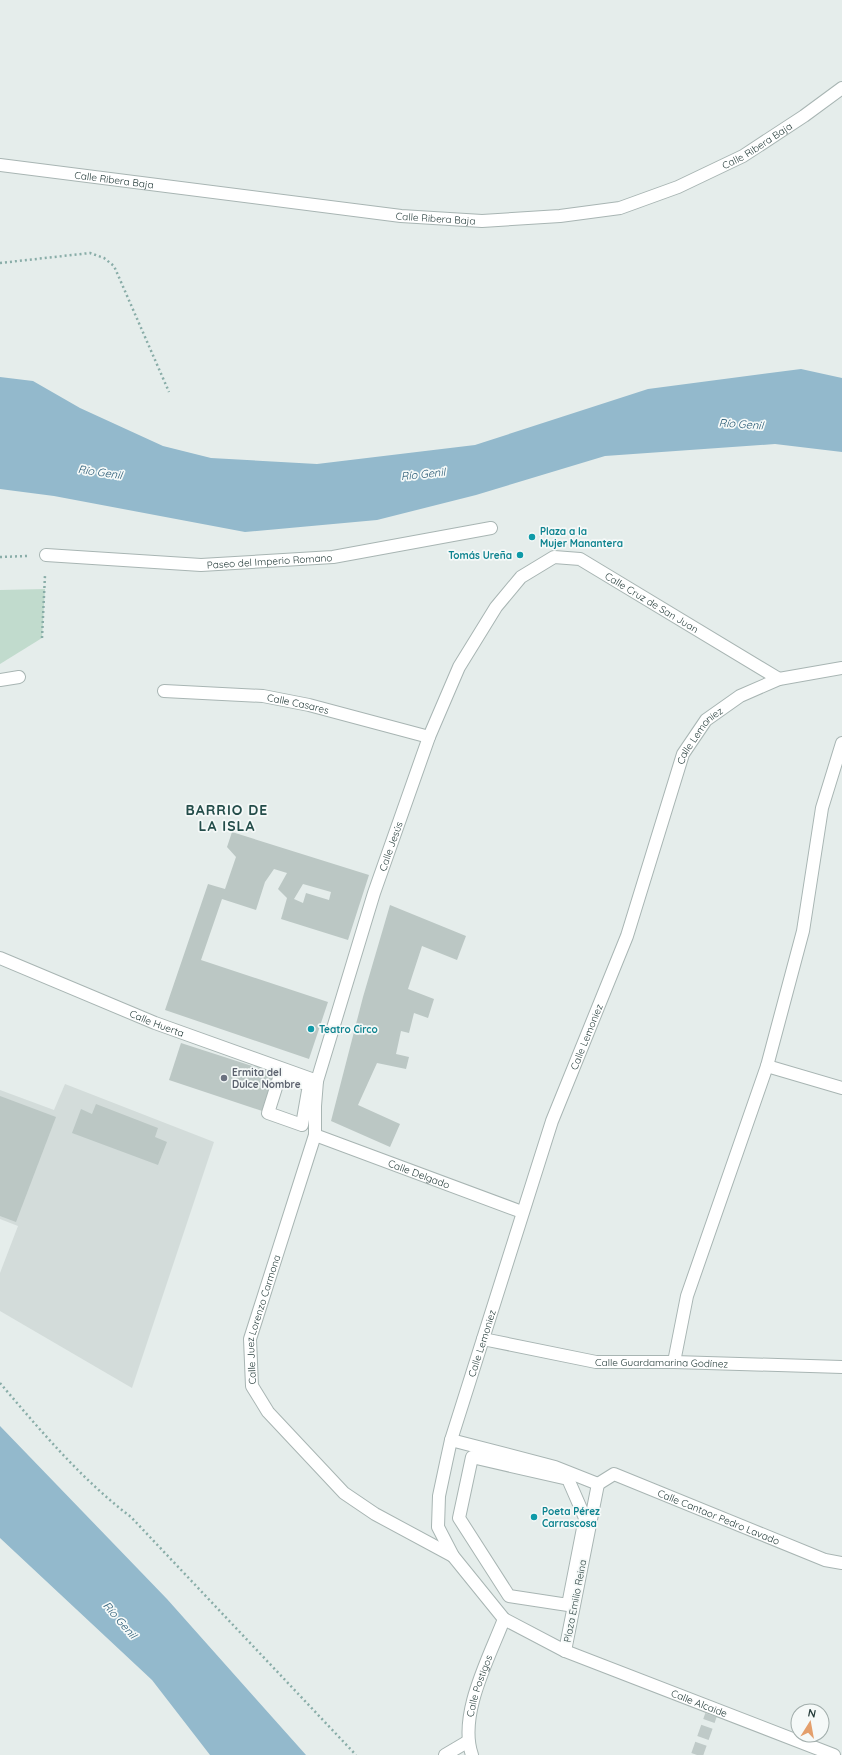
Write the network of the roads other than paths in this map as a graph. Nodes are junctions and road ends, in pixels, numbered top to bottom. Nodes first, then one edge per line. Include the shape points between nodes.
1 (842, 88) edge
2 (0, 165) edge
3 (491, 528) dead end
4 (46, 555) road end
5 (521, 577) joint
6 (842, 668) edge
7 (19, 677) dead end
8 (780, 679) junction
9 (0, 680) edge
10 (164, 692) dead end
11 (429, 737) junction
12 (842, 743) edge
13 (0, 958) edge
14 (767, 1066) junction
15 (317, 1080) junction
16 (842, 1088) edge
17 (315, 1135) junction
18 (522, 1212) junction
19 (483, 1340) junction
20 (674, 1362) junction
21 (842, 1367) edge
22 (451, 1440) junction
23 (598, 1484) junction
24 (453, 1556) junction
25 (842, 1563) edge
26 (510, 1596) joint
27 (504, 1619) junction
28 (565, 1650) junction
29 (468, 1742) junction
30 (445, 1755) edge
31 (472, 1755) edge
32 (834, 1755) edge

1 - 2 street, Calle Ribera Baja via 742,156 678,187 620,208 560,216 482,221 401,216
3 - 4 street, Paseo del Imperio Romano via 333,557 201,565
5 - 8 street, Calle Cruz de San Juan via 554,557 580,558
5 - 11 street, Calle Jesús via 496,607 459,667
6 - 8 street, Calle Lemoniez
7 - 9 street
8 - 18 street, Calle Lemoniez via 740,696 706,720 683,754 627,936 552,1121
10 - 11 street, Calle Casares via 263,696 308,705
11 - 15 street, Calle Jesús via 374,894
12 - 14 street via 822,808 803,931
13 - 15 street, Calle Huerta via 155,1023
14 - 16 street
14 - 20 street via 688,1296
15 - 17 street, Calle Jesús
17 - 18 street, Calle Delgado
17 - 24 street, Calle Juez Lorenzo Carmona via 250,1339 252,1386 268,1412 344,1493 374,1514
18 - 19 street, Calle Lemoniez
19 - 20 street, Calle Guardamarina Godínez via 596,1362
19 - 22 street, Calle Lemoniez
20 - 21 street, Calle Guardamarina Godínez
22 - 23 street via 555,1467
22 - 24 street, Plaza Emilio Reina via 439,1496 438,1527
23 - 25 street, Calle Cantaor Pedro Lavado via 614,1474 825,1560
23 - 28 street, Plaza Emilio Reina
24 - 27 street, Plaza Emilio Reina
26 - 26 street, Plaza Emilio Reina via 460,1518 472,1457 568,1479 585,1518 568,1605
27 - 28 street, Plaza Emilio Reina
27 - 29 street, Calle Postigos via 470,1709
28 - 32 street, Calle Alcaide
29 - 30 street
29 - 31 street, Calle Postigos

